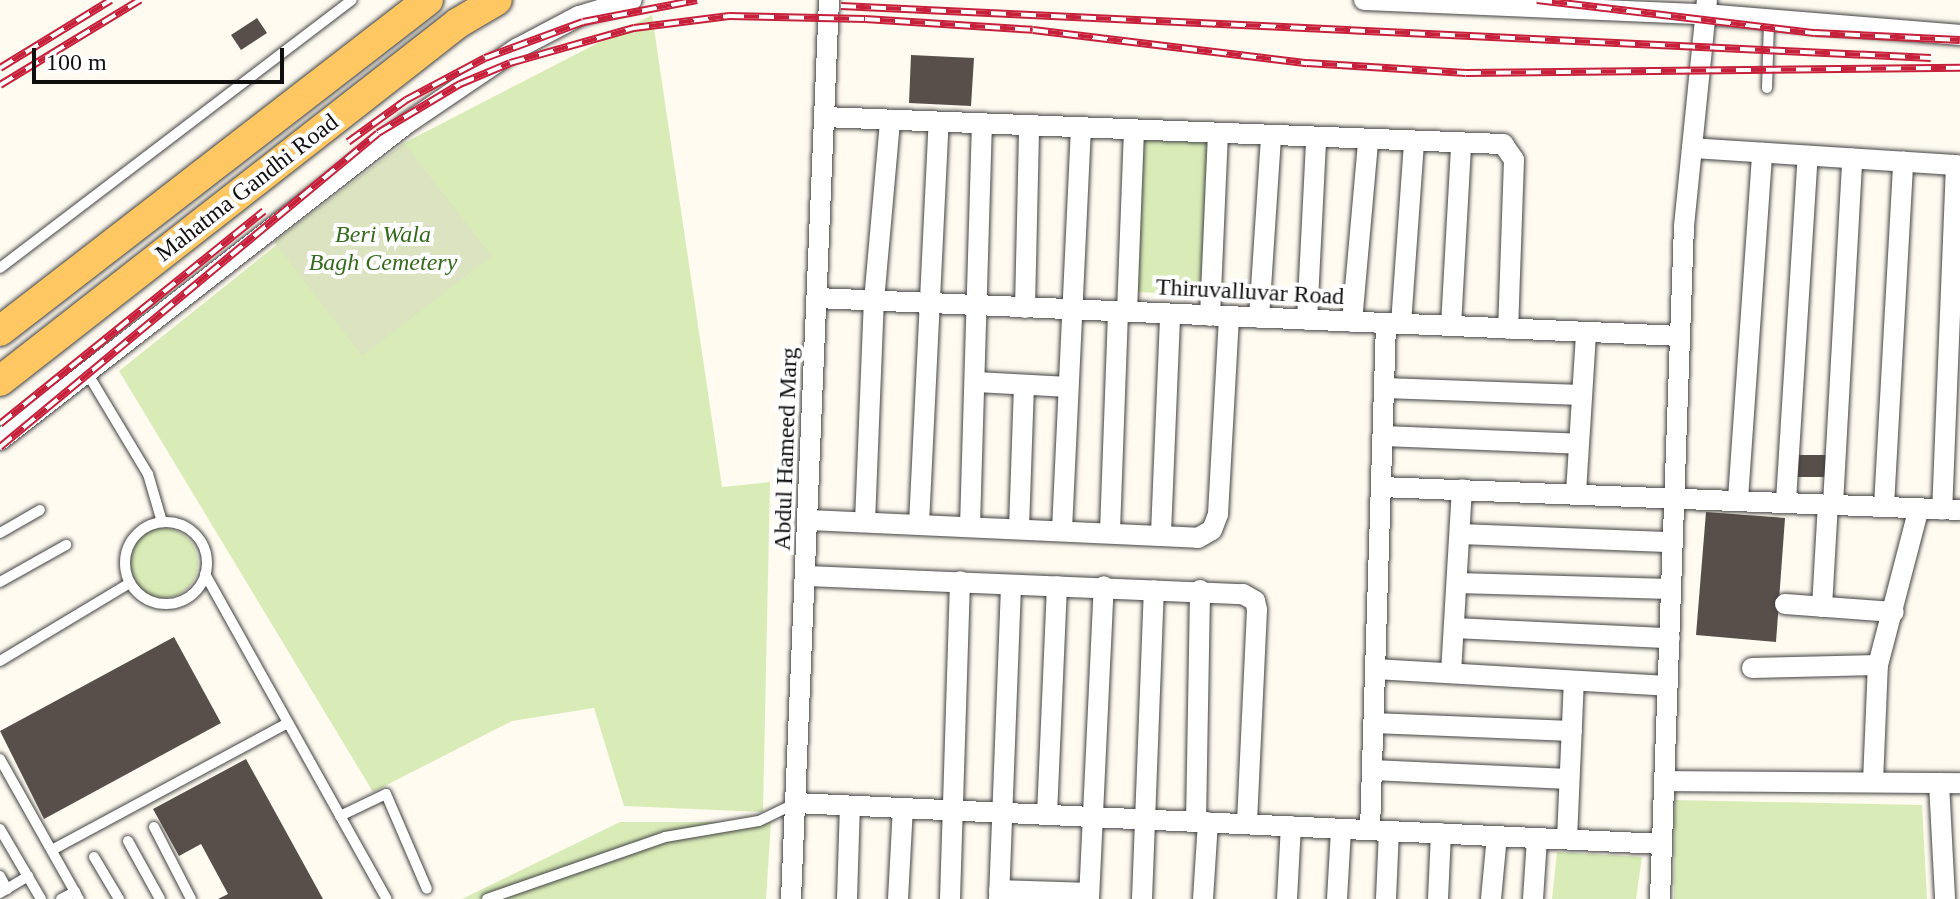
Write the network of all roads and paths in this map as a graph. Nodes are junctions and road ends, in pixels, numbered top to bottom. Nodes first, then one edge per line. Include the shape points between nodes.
1 (352, 0) edge
2 (428, 0) edge
3 (497, 0) edge
4 (632, 0) edge
5 (829, 0) edge
6 (1364, 0) edge
7 (1706, 7) edge
8 (1769, 19) junction
9 (1960, 35) edge
10 (1767, 88) dead end
11 (824, 117) junction
12 (890, 120) junction
13 (939, 122) junction
14 (982, 124) junction
15 (1029, 126) junction
16 (1081, 129) junction
17 (1134, 131) junction
18 (1218, 135) junction
19 (1271, 138) junction
20 (1316, 140) junction
21 (1368, 142) junction
22 (1414, 144) junction
23 (1461, 146) junction
24 (1692, 148) junction
25 (1762, 153) junction
26 (1808, 156) junction
27 (1852, 159) junction
28 (1903, 162) junction
29 (1958, 174) edge
30 (0, 268) edge
31 (817, 298) junction
32 (874, 301) junction
33 (929, 303) junction
34 (980, 306) junction
35 (1025, 308) junction
36 (1071, 310) junction
37 (1122, 312) junction
38 (1170, 314) junction
39 (1219, 316) junction
40 (1259, 318) junction
41 (1307, 320) junction
42 (1352, 322) junction
43 (1394, 324) junction
44 (1451, 326) junction
45 (1508, 329) junction
46 (0, 331) edge
47 (1586, 332) junction
48 (1955, 334) edge
49 (1680, 336) junction
50 (86, 371) junction
51 (0, 381) edge
52 (977, 382) junction
53 (1024, 385) junction
54 (1068, 387) junction
55 (1384, 388) junction
56 (1582, 395) junction
57 (1383, 436) junction
58 (0, 440) edge
59 (1579, 444) junction
60 (1381, 487) junction
61 (1462, 489) junction
62 (1576, 493) junction
63 (1675, 496) junction
64 (1738, 499) junction
65 (1786, 501) junction
66 (1831, 504) junction
67 (1884, 506) junction
68 (1919, 508) junction
69 (40, 510) dead end
70 (1951, 510) edge
71 (809, 520) junction
72 (162, 522) junction
73 (865, 522) junction
74 (919, 524) junction
75 (970, 526) junction
76 (1019, 528) junction
77 (1062, 530) junction
78 (1110, 531) junction
79 (0, 533) edge
80 (1161, 533) junction
81 (1460, 534) junction
82 (1673, 542) junction
83 (66, 545) dead end
84 (205, 574) junction
85 (807, 576) junction
86 (960, 581) junction
87 (0, 582) edge
88 (130, 583) junction
89 (1457, 583) junction
90 (1011, 585) junction
91 (1057, 586) junction
92 (1104, 586) junction
93 (1671, 589) junction
94 (1154, 590) junction
95 (1200, 590) junction
96 (1785, 604) dead end
97 (1822, 607) junction
98 (1894, 612) junction
99 (1454, 628) junction
100 (1670, 638) junction
101 (0, 661) edge
102 (1878, 665) junction
103 (1752, 668) dead end
104 (1375, 669) junction
105 (1451, 673) junction
106 (1574, 681) junction
107 (1668, 686) junction
108 (288, 723) junction
109 (1373, 723) junction
110 (1572, 731) junction
111 (0, 759) edge
112 (1372, 770) junction
113 (1569, 779) junction
114 (1665, 781) junction
115 (1873, 782) junction
116 (1939, 783) junction
117 (1960, 783) edge
118 (796, 803) junction
119 (850, 806) junction
120 (903, 808) junction
121 (955, 810) junction
122 (1004, 813) junction
123 (1047, 815) junction
124 (340, 816) junction
125 (1094, 817) junction
126 (1149, 820) junction
127 (1202, 822) junction
128 (1247, 824) junction
129 (1291, 826) junction
130 (154, 827) dead end
131 (0, 829) edge
132 (1341, 829) junction
133 (1380, 830) junction
134 (1441, 833) junction
135 (1497, 836) junction
136 (1537, 838) junction
137 (1567, 839) junction
138 (128, 841) dead end
139 (1662, 844) junction
140 (52, 850) junction
141 (94, 857) dead end
142 (0, 876) edge
143 (28, 876) junction
144 (427, 889) dead end
145 (4, 891) edge
146 (999, 894) edge
147 (77, 895) edge
148 (1047, 895) edge
149 (1089, 896) edge
150 (41, 899) edge
151 (61, 899) edge
152 (119, 899) edge
153 (160, 899) edge
154 (191, 899) edge
155 (387, 899) edge
156 (487, 899) edge
157 (791, 899) edge
158 (847, 899) edge
159 (898, 899) edge
160 (950, 899) edge
161 (1142, 899) edge
162 (1203, 899) edge
163 (1287, 899) edge
164 (1337, 899) edge
165 (1386, 899) edge
166 (1438, 899) edge
167 (1491, 899) edge
168 (1533, 899) edge
169 (1660, 899) edge
170 (1945, 899) edge

1 - 30 lane
2 - 46 main road, Mahatma Gandhi Road
3 - 51 main road, Mahatma Gandhi Road via 458,23
4 - 50 street via 579,16 518,48 406,124
5 - 11 street, Abdul Hameed Marg
6 - 7 street
7 - 8 street
7 - 24 street
8 - 9 street
8 - 10 lane
11 - 12 street
11 - 31 street, Abdul Hameed Marg
12 - 13 street
12 - 32 street
13 - 14 street
13 - 33 street
14 - 15 street
14 - 34 street
15 - 16 street
15 - 35 street
16 - 17 street
16 - 36 street
17 - 18 street
17 - 37 street
18 - 19 street
18 - 39 street
19 - 20 street
19 - 40 street
20 - 21 street
20 - 41 street
21 - 22 street
21 - 42 street
22 - 23 street
22 - 43 street
23 - 44 street
23 - 45 street via 1503,144 1512,151
24 - 25 street
24 - 49 street
25 - 26 street
25 - 64 street
26 - 27 street
26 - 65 street
27 - 28 street
27 - 66 street
28 - 29 street via 1956,165
28 - 67 street
29 - 48 street
31 - 32 street, Thiruvalluvar Road
31 - 71 street, Abdul Hameed Marg
32 - 33 street, Thiruvalluvar Road
32 - 73 street
33 - 34 street, Thiruvalluvar Road
33 - 74 street
34 - 35 street, Thiruvalluvar Road
34 - 52 street
35 - 36 street, Thiruvalluvar Road
36 - 37 street, Thiruvalluvar Road
36 - 54 street
37 - 38 street, Thiruvalluvar Road
37 - 78 street
38 - 39 street, Thiruvalluvar Road
38 - 80 street
39 - 40 street, Thiruvalluvar Road
39 - 80 street via 1218,514 1212,530 1198,538
40 - 41 street, Thiruvalluvar Road
41 - 42 street, Thiruvalluvar Road
42 - 43 street, Thiruvalluvar Road
43 - 44 street, Thiruvalluvar Road
43 - 55 street
44 - 45 street, Thiruvalluvar Road
45 - 47 street, Thiruvalluvar Road
47 - 49 street, Thiruvalluvar Road
47 - 56 street
48 - 70 street
49 - 63 street
50 - 58 street
50 - 72 lane via 148,474
52 - 53 street
52 - 75 street
53 - 54 street
53 - 76 street
54 - 77 street
55 - 56 street
55 - 57 street
56 - 59 street
57 - 59 street
57 - 60 street
59 - 62 street
60 - 61 street
60 - 104 street
61 - 62 street
61 - 81 street
62 - 63 street
63 - 64 street
63 - 82 street
64 - 65 street
65 - 66 street
66 - 67 street
66 - 97 street
67 - 68 street
68 - 70 street
68 - 98 street
69 - 79 lane
71 - 73 street
71 - 85 street, Abdul Hameed Marg
72 - 84 lane via 191,531 201,543
72 - 88 lane via 145,527 130,544 124,566
73 - 74 street
74 - 75 street
75 - 76 street
76 - 77 street
77 - 78 street
78 - 80 street
81 - 82 street
81 - 89 street
82 - 93 street
83 - 87 lane
84 - 88 lane via 198,588 174,603 154,603
84 - 108 lane
85 - 86 street
85 - 118 street, Abdul Hameed Marg
86 - 90 street
86 - 121 street
88 - 101 lane
89 - 93 street
89 - 99 street
90 - 91 street
90 - 122 street
91 - 92 street
91 - 123 street
92 - 94 street
92 - 125 street
93 - 100 street
94 - 95 street
94 - 126 street
95 - 127 street
95 - 128 street via 1243,594 1255,601 1257,610
96 - 97 street
97 - 98 street
98 - 102 street
99 - 100 street
99 - 105 street
100 - 107 street
102 - 103 street
102 - 115 street
104 - 105 street
104 - 109 street
105 - 106 street
106 - 107 street
106 - 110 street
107 - 114 street
108 - 124 lane
108 - 140 lane
109 - 110 street
109 - 112 street
110 - 113 street
111 - 140 lane
112 - 113 street
112 - 133 street
113 - 137 street
114 - 115 street
114 - 139 street
115 - 116 street
116 - 117 street
116 - 170 street
118 - 119 street
118 - 156 lane via 759,821 665,837
118 - 157 street, Abdul Hameed Marg
119 - 120 street
119 - 158 street
120 - 121 street
120 - 159 street
121 - 122 street
121 - 160 street
122 - 123 street
122 - 146 street
123 - 125 street
124 - 144 lane via 386,794
124 - 155 lane
125 - 126 street
125 - 149 street
126 - 127 street
126 - 161 street
127 - 128 street
127 - 162 street
128 - 129 street
129 - 132 street
129 - 163 street
130 - 154 lane
131 - 143 lane
132 - 133 street
132 - 164 street
133 - 134 street
133 - 165 street
134 - 135 street
134 - 166 street
135 - 136 street
135 - 167 street
136 - 137 street
136 - 168 street
137 - 139 street
138 - 153 lane
139 - 169 street
140 - 147 lane
141 - 152 lane
142 - 145 lane
143 - 145 lane
143 - 150 lane
146 - 148 street
147 - 151 lane
148 - 149 street

